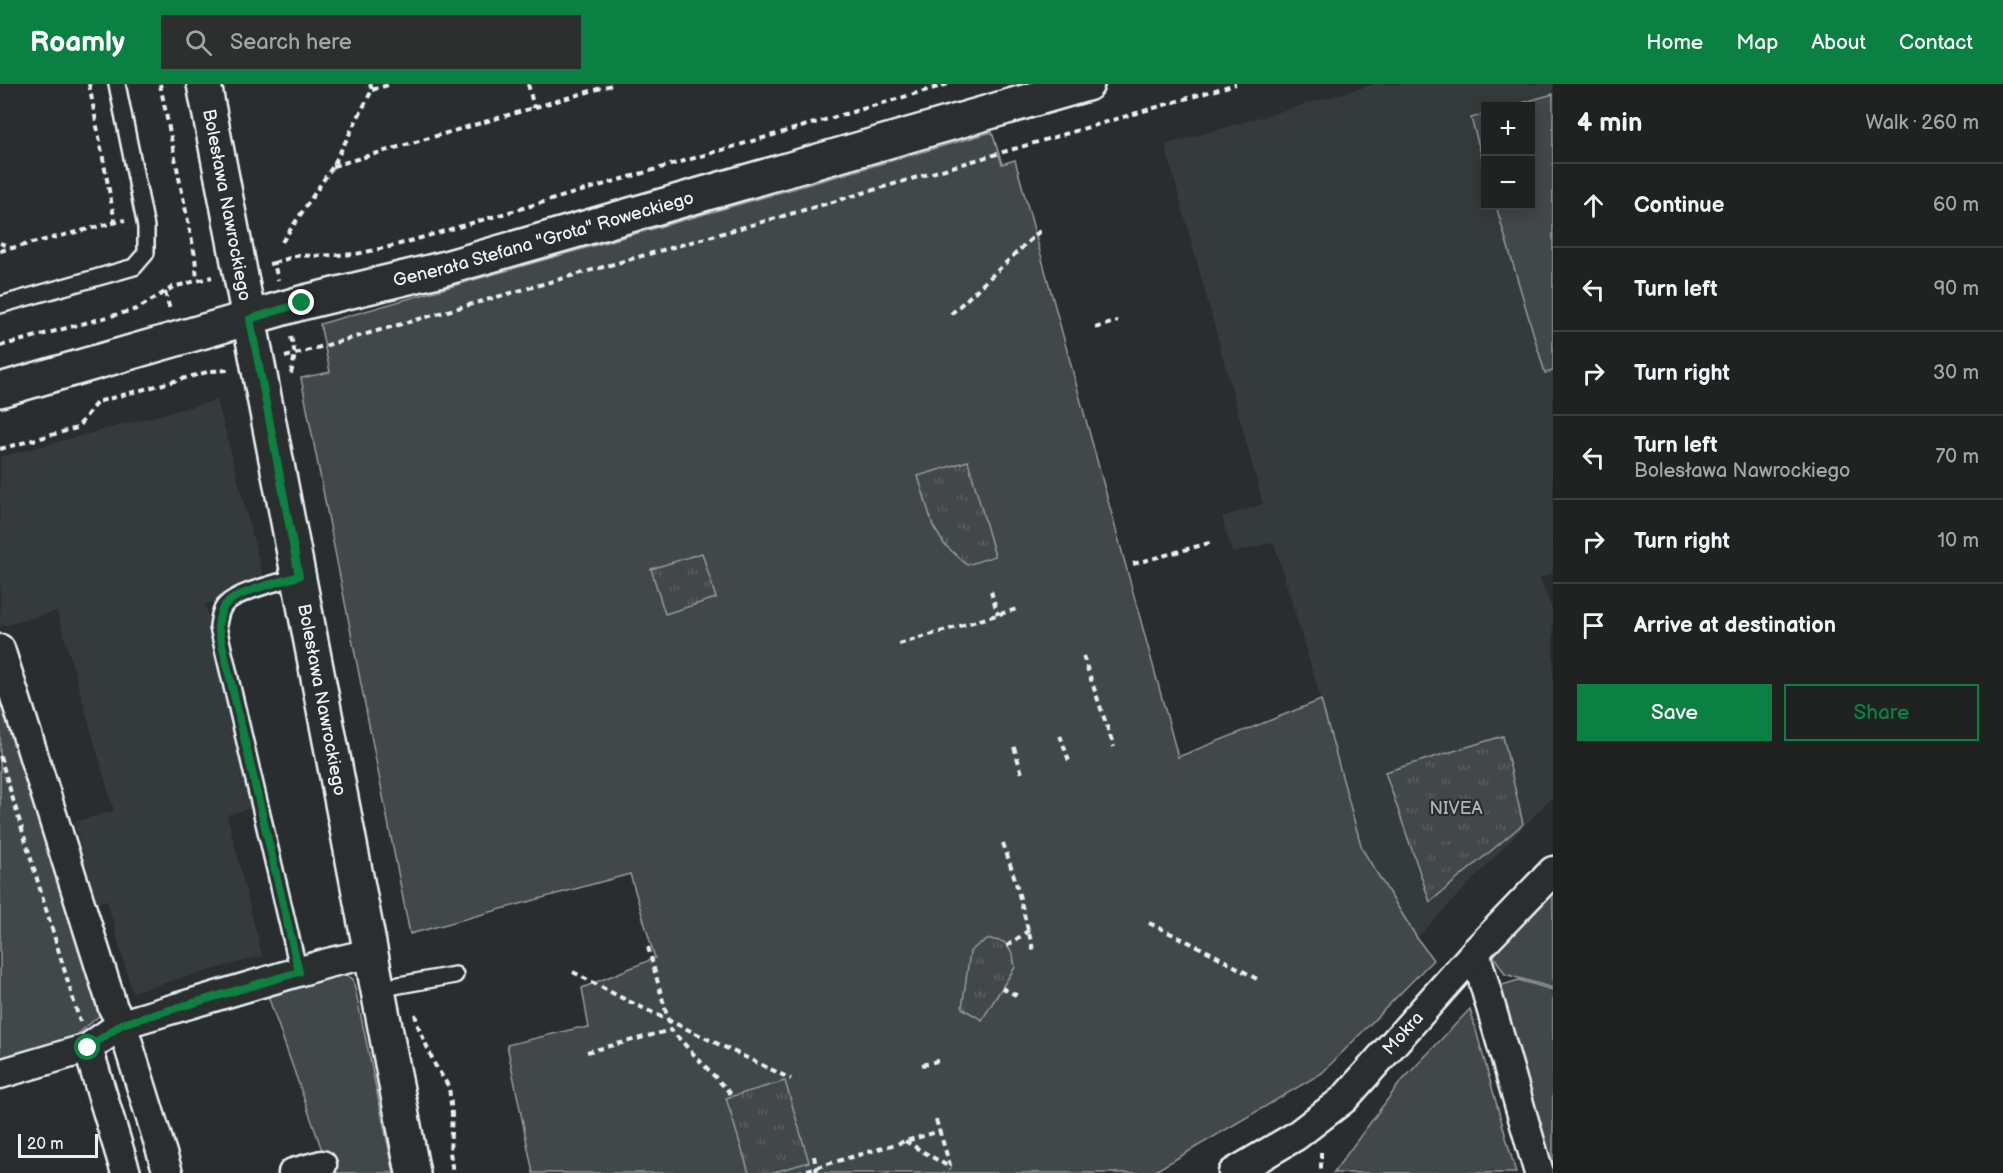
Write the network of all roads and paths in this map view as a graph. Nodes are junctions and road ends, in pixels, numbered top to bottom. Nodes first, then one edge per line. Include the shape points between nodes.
1 (89, 84) edge
2 (117, 84) edge
3 (160, 84) edge
4 (204, 84) edge
5 (370, 84) edge
6 (392, 84) edge
7 (528, 84) edge
8 (615, 84) edge
9 (948, 84) edge
10 (1087, 84) edge
11 (1236, 84) edge
12 (372, 90) junction
13 (534, 108) junction
14 (333, 166) junction
15 (144, 216) junction
16 (115, 222) junction
17 (1042, 229) dead end
18 (282, 242) dead end
19 (0, 243) edge
20 (11, 248) junction
21 (0, 250) edge
22 (274, 263) dead end
23 (0, 305) edge
24 (951, 314) dead end
25 (250, 319) junction
26 (1118, 321) dead end
27 (1095, 328) dead end
28 (0, 346) edge
29 (259, 364) junction
30 (0, 390) edge
31 (0, 449) edge
32 (1213, 542) dead end
33 (1133, 564) dead end
34 (299, 576) junction
35 (991, 591) dead end
36 (1017, 609) dead end
37 (998, 615) junction
38 (899, 644) dead end
39 (0, 649) edge
40 (1083, 656) dead end
41 (1059, 735) dead end
42 (1014, 747) dead end
43 (1113, 747) dead end
44 (0, 756) edge
45 (1069, 762) dead end
46 (1023, 777) dead end
47 (1003, 843) dead end
48 (1553, 871) edge
49 (1149, 923) dead end
50 (1029, 930) junction
51 (1007, 945) dead end
52 (648, 947) dead end
53 (1475, 952) junction
54 (371, 953) junction
55 (1034, 953) dead end
56 (299, 972) junction
57 (573, 972) dead end
58 (455, 975) dead end
59 (1257, 979) dead end
60 (393, 986) junction
61 (1002, 988) dead end
62 (1018, 996) dead end
63 (669, 1020) junction
64 (122, 1024) junction
65 (671, 1030) junction
66 (88, 1048) junction
67 (587, 1052) dead end
68 (941, 1060) dead end
69 (922, 1065) dead end
70 (0, 1074) edge
71 (791, 1079) dead end
72 (733, 1096) dead end
73 (936, 1120) dead end
74 (940, 1131) junction
75 (904, 1141) junction
76 (1321, 1150) dead end
77 (814, 1156) dead end
78 (322, 1165) dead end
79 (816, 1170) edge
80 (126, 1173) edge
81 (168, 1173) edge
82 (293, 1173) edge
83 (413, 1173) edge
84 (453, 1173) edge
85 (797, 1173) edge
86 (1233, 1173) edge
87 (1321, 1173) edge
88 (1539, 1173) edge

1 - 16 path
2 - 15 lane
3 - 28 path via 197,280 173,287 137,309
4 - 25 street, Bolesława Nawrockiego
5 - 12 path
6 - 12 path
7 - 13 path
8 - 13 path
9 - 22 path via 393,246 346,255 299,255
10 - 25 street, Generała Stefana "Grota" Roweckiego via 453,266
11 - 29 path
12 - 14 path
13 - 14 path
14 - 18 path
15 - 16 path
15 - 23 lane via 146,253 134,267
16 - 20 path
17 - 24 path
19 - 20 path
20 - 21 path
25 - 29 street, Bolesława Nawrockiego
25 - 30 street, Generała Stefana "Grota" Roweckiego
26 - 27 path
29 - 31 path via 211,371 97,402 77,428
29 - 34 street, Bolesława Nawrockiego
32 - 33 path
34 - 54 street, Bolesława Nawrockiego
34 - 56 lane via 239,595 226,604 218,627
35 - 37 path
36 - 37 path
37 - 38 path
39 - 64 street via 113,1008
40 - 43 path
41 - 45 path
42 - 46 path
44 - 66 path
47 - 50 path
48 - 53 street, Mokra
49 - 59 path
50 - 51 path
50 - 55 path
52 - 63 path
53 - 86 street, Mokra via 1344,1099 1296,1136
53 - 88 street
54 - 56 street
54 - 60 street, Bolesława Nawrockiego
56 - 64 street
57 - 63 path
58 - 60 lane
60 - 83 street, Bolesława Nawrockiego
60 - 84 path via 448,1087
61 - 62 path
63 - 65 path
63 - 71 path
64 - 66 street
64 - 81 street
65 - 67 path
65 - 72 path
66 - 70 street
66 - 80 street
68 - 69 path
73 - 74 path
74 - 75 path
74 - 75 path via 951,1168
75 - 79 path
76 - 87 path
77 - 79 path
78 - 82 street
79 - 85 path

